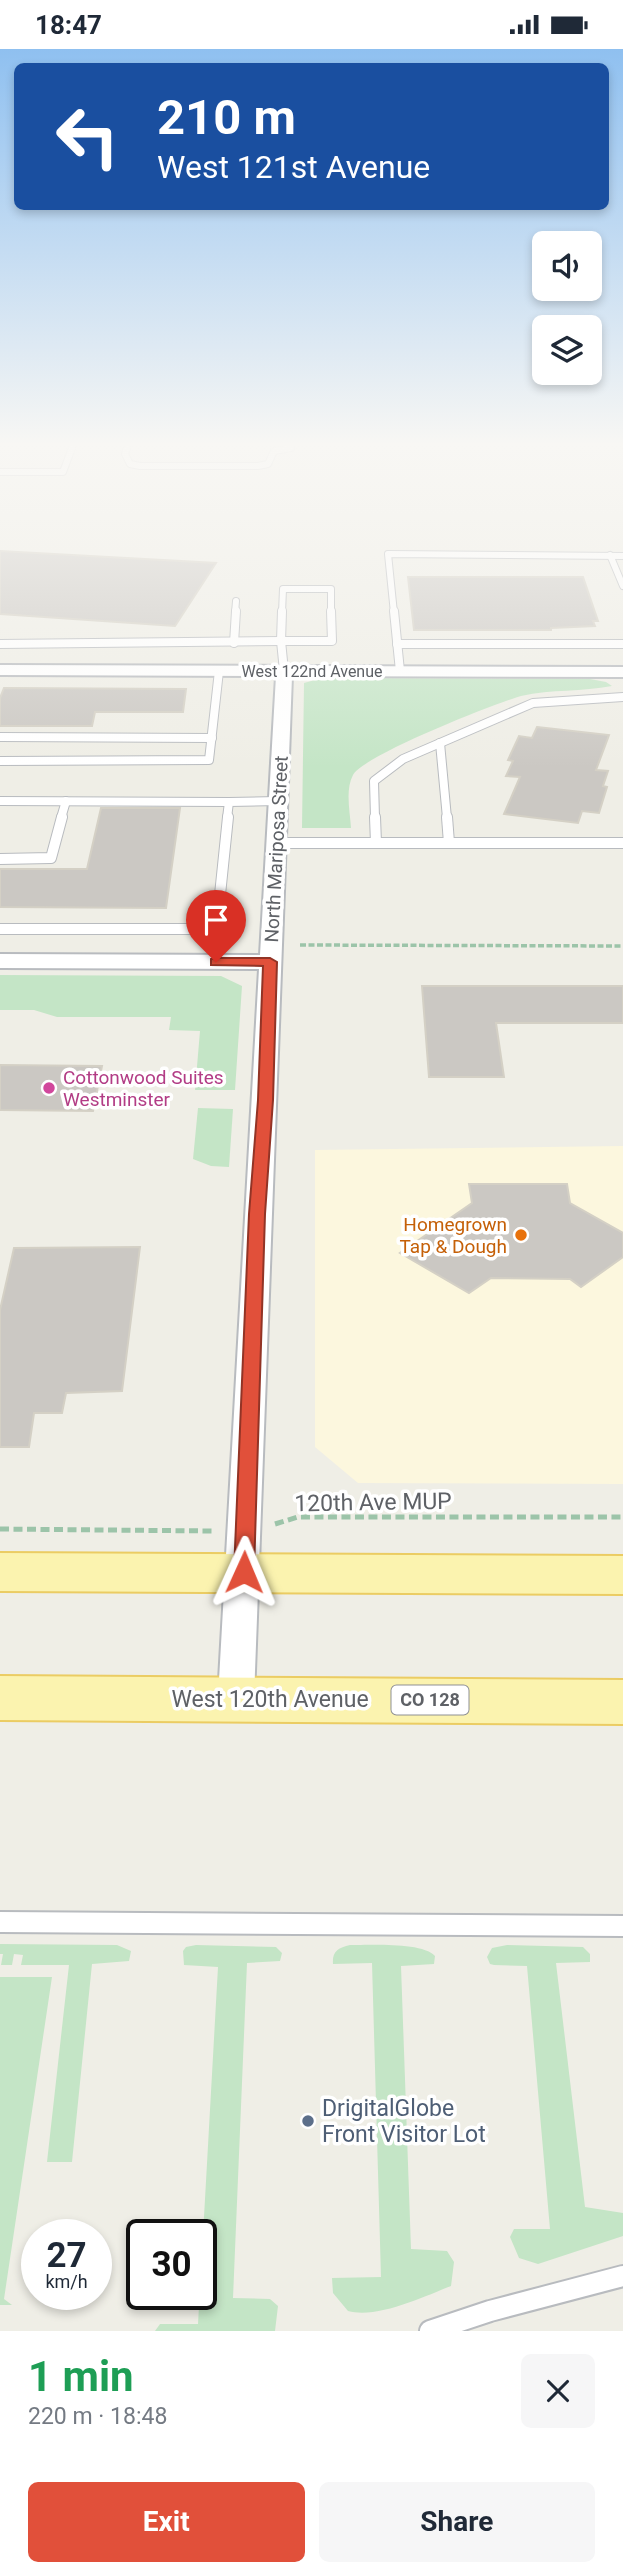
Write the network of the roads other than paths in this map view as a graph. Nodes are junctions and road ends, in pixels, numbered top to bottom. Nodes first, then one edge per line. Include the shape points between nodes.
1 (388, 554) edge
2 (498, 554) edge
3 (610, 555) junction
4 (623, 556) edge
5 (623, 586) edge
6 (236, 601) dead end
7 (281, 642) junction
8 (234, 643) junction
9 (0, 644) edge
10 (397, 644) junction
11 (623, 644) edge
12 (0, 670) edge
13 (219, 671) junction
14 (284, 671) junction
15 (400, 671) junction
16 (623, 672) edge
17 (623, 697) edge
18 (0, 737) edge
19 (212, 738) junction
20 (440, 743) junction
21 (0, 761) edge
22 (0, 801) edge
23 (66, 801) junction
24 (278, 801) junction
25 (229, 802) junction
26 (276, 843) junction
27 (376, 843) junction
28 (449, 843) junction
29 (623, 843) edge
30 (0, 859) edge
31 (0, 929) edge
32 (0, 961) edge
33 (270, 962) junction
34 (244, 1552) junction
35 (0, 1572) edge
36 (623, 1575) edge
37 (0, 1698) edge
38 (236, 1698) junction
39 (623, 1702) edge
40 (0, 1922) edge
41 (623, 1926) edge
42 (623, 2276) edge
43 (430, 2331) edge

1 - 10 lane
2 - 3 lane
3 - 4 lane
3 - 5 lane
6 - 8 lane
7 - 7 lane via 283,589 331,589 332,641
7 - 8 lane
7 - 14 lane
8 - 9 lane
10 - 11 lane
10 - 15 lane
12 - 13 street, West 122nd Avenue
13 - 14 street, West 122nd Avenue
13 - 19 lane
14 - 15 street, West 122nd Avenue
14 - 24 street, North Mariposa Street
15 - 16 street, West 122nd Avenue
17 - 20 lane via 533,703
18 - 19 lane
19 - 21 lane via 209,760
20 - 27 lane via 403,759 374,781
20 - 28 lane
22 - 23 lane
23 - 25 lane
23 - 30 lane via 51,858
24 - 25 lane
24 - 26 street, North Mariposa Street
25 - 31 lane via 218,913 195,929
26 - 27 lane
26 - 33 street, North Mariposa Street
27 - 28 lane
28 - 29 lane
32 - 33 street
33 - 34 street, North Mariposa Street
34 - 35 main road
34 - 36 main road
34 - 38 street, North Mariposa Street
37 - 38 main road, West 120th Avenue / CO 128
38 - 39 main road, West 120th Avenue / CO 128
40 - 41 lane
42 - 43 lane

